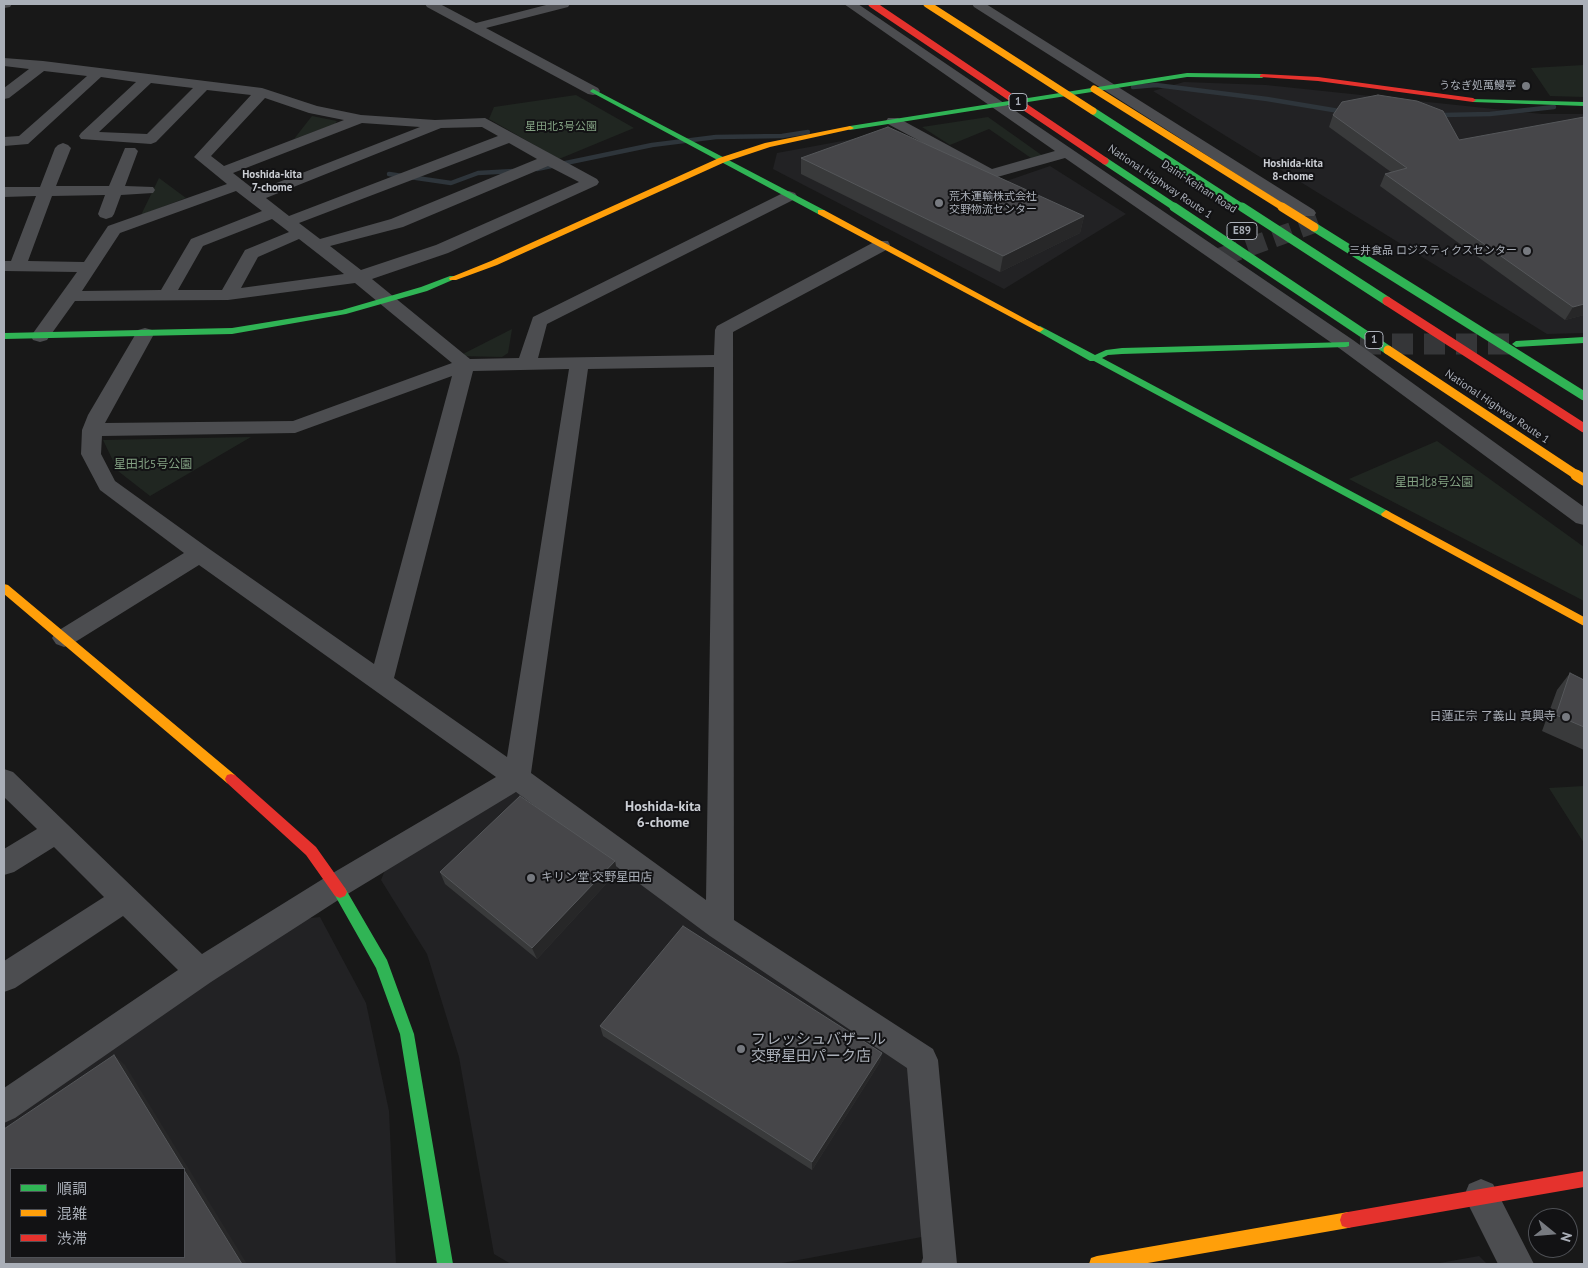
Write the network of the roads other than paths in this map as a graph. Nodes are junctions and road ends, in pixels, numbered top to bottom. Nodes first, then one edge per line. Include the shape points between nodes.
1 (431, 4) edge
2 (569, 4) edge
3 (850, 4) edge
4 (927, 4) edge
5 (972, 6) edge
6 (872, 11) edge
7 (476, 26) junction
8 (945, 52) joint
9 (4, 62) edge
10 (43, 65) junction
11 (99, 72) junction
12 (148, 78) junction
13 (204, 85) junction
14 (1024, 86) dead end
15 (1107, 86) junction
16 (593, 91) joint
17 (262, 92) junction
18 (4, 94) edge
19 (1584, 104) edge
20 (996, 105) junction
21 (1057, 108) dead end
22 (361, 119) junction
23 (893, 121) junction
24 (444, 124) junction
25 (510, 137) junction
26 (4, 141) edge
27 (63, 148) dead end
28 (130, 151) dead end
29 (1066, 153) junction
30 (549, 160) junction
31 (722, 160) junction
32 (1091, 160) junction
33 (222, 172) junction
34 (238, 185) junction
35 (116, 190) junction
36 (147, 190) dead end
37 (4, 192) edge
38 (46, 192) junction
39 (789, 196) junction
40 (254, 197) junction
41 (106, 214) dead end
42 (287, 222) junction
43 (316, 245) junction
44 (882, 245) junction
45 (10, 266) edge
46 (90, 267) junction
47 (359, 277) junction
48 (228, 295) junction
49 (70, 296) junction
50 (166, 296) junction
51 (386, 300) junction
52 (145, 334) junction
53 (40, 336) junction
54 (9, 339) edge
55 (1584, 340) edge
56 (1346, 344) junction
57 (1516, 344) junction
58 (1093, 358) junction
59 (724, 360) junction
60 (578, 363) junction
61 (527, 364) junction
62 (465, 365) junction
63 (1584, 384) edge
64 (1584, 396) edge
65 (1584, 428) edge
66 (92, 430) junction
67 (1584, 480) edge
68 (1584, 518) edge
69 (200, 554) junction
70 (4, 588) edge
71 (1584, 622) edge
72 (64, 638) junction
73 (381, 682) junction
74 (517, 778) junction
75 (4, 780) edge
76 (56, 832) junction
77 (4, 864) edge
78 (336, 886) junction
79 (125, 899) junction
80 (720, 928) junction
81 (200, 972) junction
82 (4, 978) edge
83 (4, 1107) edge
84 (1584, 1179) edge
85 (1481, 1196) junction
86 (445, 1264) edge
87 (938, 1264) edge
88 (1097, 1264) edge
89 (1517, 1264) edge

1 - 7 street
2 - 7 street
3 - 6 street
4 - 65 main road, Daini-Keihan Road / E89, bridge
5 - 15 street
5 - 64 main road, bridge
6 - 8 street
6 - 20 street
7 - 16 street
8 - 32 main road, National Highway Route 1 / 1, bridge
9 - 10 street
10 - 11 street
10 - 18 street
11 - 12 street
11 - 26 street via 22,141
12 - 13 street
12 - 13 street via 86,136 151,139
13 - 17 street
14 - 21 main road
15 - 19 main road via 1188,75 1244,75 1318,79 1472,100
15 - 20 main road
15 - 57 street
16 - 31 main road
17 - 22 street via 314,110
17 - 33 street via 202,157
20 - 23 main road
20 - 29 street
22 - 24 street
22 - 33 street
23 - 29 street via 990,174
23 - 31 main road via 797,138
24 - 25 street via 485,122
24 - 40 street
25 - 30 street
25 - 42 street
27 - 38 street
28 - 35 street
29 - 32 street
30 - 43 street via 397,223
30 - 47 street via 591,182 442,249
31 - 39 main road
31 - 51 main road via 494,263
32 - 56 street
32 - 67 main road, National Highway Route 1 / 1, bridge
33 - 34 street
34 - 40 street
34 - 46 street via 114,230
35 - 36 street
35 - 38 street
35 - 41 street
37 - 38 street
38 - 45 street
39 - 44 main road
39 - 61 street via 539,320
40 - 42 street
42 - 43 street
42 - 48 street via 251,254
42 - 50 street via 197,243
43 - 47 street
44 - 58 main road
44 - 59 street via 724,330
45 - 46 street
46 - 49 street
47 - 48 street
47 - 51 street
48 - 50 street
49 - 50 street
49 - 53 street
51 - 52 main road via 343,312 232,331
51 - 62 street
52 - 53 main road
52 - 66 street
53 - 54 main road
55 - 57 main road
56 - 58 main road via 1122,351
56 - 68 street
57 - 63 street
58 - 71 main road
59 - 60 street
59 - 80 street
60 - 61 street
60 - 74 street
61 - 62 street
62 - 66 street via 295,427
62 - 73 street
66 - 69 street via 91,454 107,485
69 - 72 street
69 - 73 street
70 - 72 main road
72 - 78 main road via 259,802 311,851
73 - 74 street
74 - 78 street
74 - 80 street
75 - 76 street
76 - 77 street
76 - 79 street
78 - 81 street
78 - 86 main road via 382,965 407,1034
79 - 81 street
79 - 82 street
80 - 87 street via 922,1060 940,1254
81 - 83 street
84 - 85 main road
85 - 88 main road
85 - 89 street

